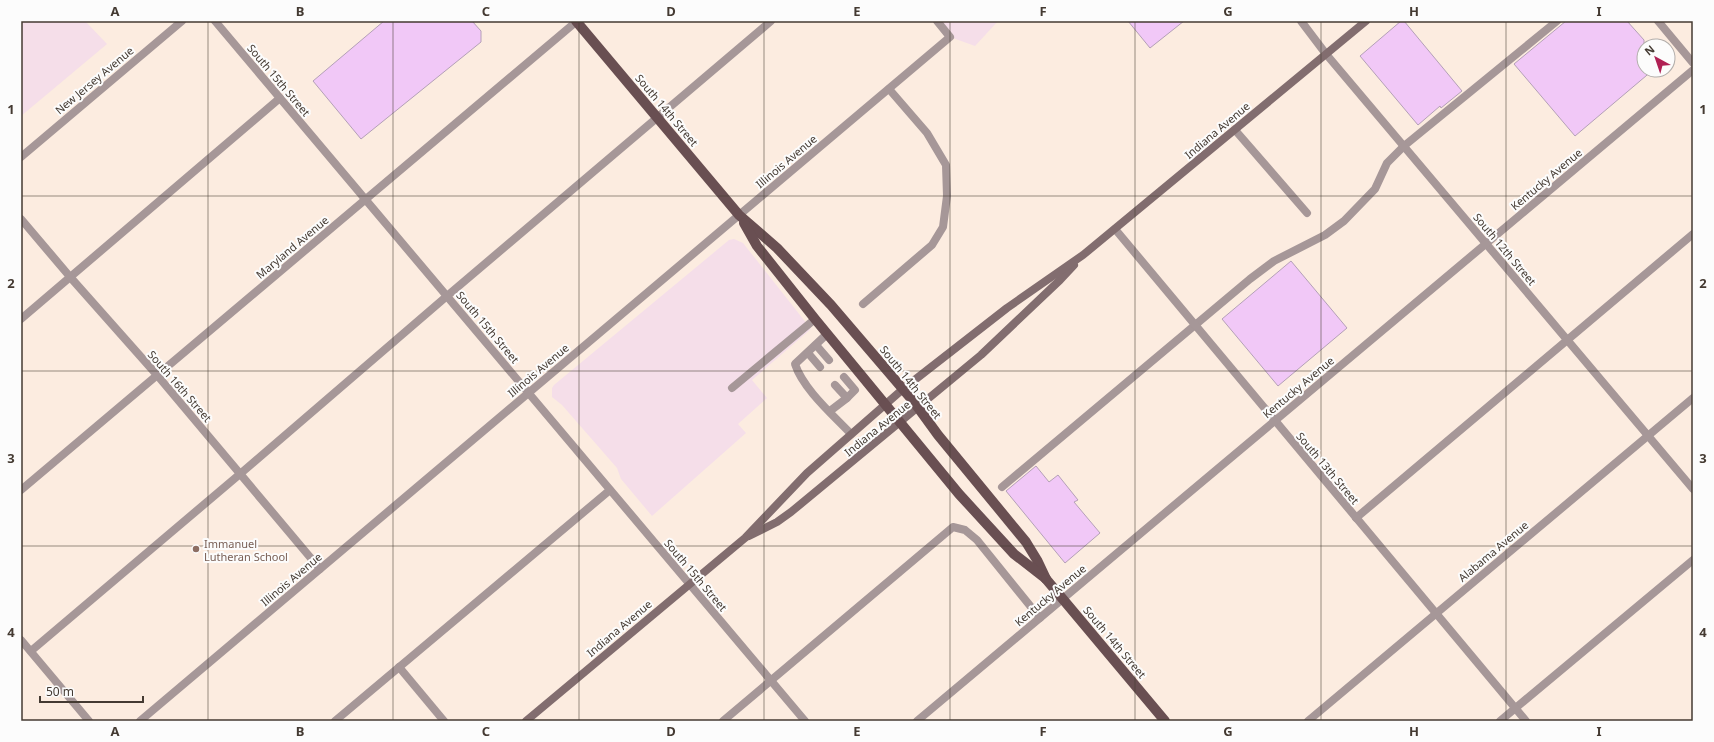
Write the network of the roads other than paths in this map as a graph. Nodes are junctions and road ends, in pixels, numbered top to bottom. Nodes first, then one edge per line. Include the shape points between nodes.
1 (182, 21) edge
2 (215, 21) edge
3 (577, 21) edge
4 (771, 21) edge
5 (937, 21) edge
6 (1302, 21) edge
7 (1366, 21) edge
8 (1557, 21) edge
9 (1658, 21) edge
10 (1326, 54) junction
11 (1693, 63) edge
12 (1693, 70) edge
13 (889, 89) junction
14 (280, 98) junction
15 (658, 118) junction
16 (1235, 130) junction
17 (1404, 146) junction
18 (21, 156) edge
19 (366, 200) junction
20 (1307, 213) dead end
21 (739, 215) junction
22 (21, 219) edge
23 (1115, 228) junction
24 (1693, 234) edge
25 (1486, 244) junction
26 (1082, 255) junction
27 (71, 278) junction
28 (446, 296) junction
29 (863, 304) dead end
30 (21, 319) edge
31 (815, 319) junction
32 (1195, 325) junction
33 (827, 334) junction
34 (1568, 340) junction
35 (816, 345) junction
36 (808, 353) junction
37 (829, 360) dead end
38 (820, 367) dead end
39 (157, 375) junction
40 (844, 378) dead end
41 (835, 385) dead end
42 (732, 388) dead end
43 (903, 389) junction
44 (528, 393) junction
45 (847, 398) junction
46 (1693, 398) edge
47 (885, 404) junction
48 (918, 408) junction
49 (830, 411) junction
50 (1274, 421) junction
51 (900, 422) junction
52 (851, 434) junction
53 (1648, 435) junction
54 (240, 474) junction
55 (1002, 487) dead end
56 (1693, 489) edge
57 (21, 490) edge
58 (610, 490) junction
59 (1356, 518) junction
60 (745, 538) junction
61 (1693, 560) edge
62 (320, 569) junction
63 (1046, 578) junction
64 (689, 584) junction
65 (1436, 613) junction
66 (1040, 618) junction
67 (21, 640) edge
68 (31, 651) junction
69 (399, 667) junction
70 (771, 681) junction
71 (1515, 708) junction
72 (89, 721) edge
73 (140, 721) edge
74 (335, 721) edge
75 (444, 721) edge
76 (526, 721) edge
77 (723, 721) edge
78 (805, 721) edge
79 (917, 721) edge
80 (1165, 721) edge
81 (1308, 721) edge
82 (1500, 721) edge
83 (1526, 721) edge

1 - 18 street, New Jersey Avenue
2 - 14 street, South 15th Street
3 - 15 main road, South 14th Street
3 - 19 street, Maryland Avenue
4 - 15 street
5 - 13 street, Illinois Avenue via 950,37
6 - 10 street, South 12th Street
7 - 10 main road, Indiana Avenue
8 - 17 street
9 - 11 street
10 - 16 main road, Indiana Avenue
10 - 17 street, South 12th Street
12 - 25 street, Kentucky Avenue
13 - 21 street, Illinois Avenue
13 - 29 street via 927,133 946,165 947,196 943,227 932,245
14 - 19 street, South 15th Street
14 - 27 street
15 - 21 main road, South 14th Street
15 - 28 street
16 - 20 street
16 - 23 main road, Indiana Avenue
17 - 25 street, South 12th Street
17 - 32 street via 1387,163 1375,189 1344,221 1325,235 1274,262
19 - 28 street, South 15th Street
19 - 39 street, Maryland Avenue
21 - 31 main road, South 14th Street via 757,246
21 - 43 main road, South 14th Street via 793,265
21 - 44 street, Illinois Avenue
22 - 27 street, South 16th Street
23 - 26 main road, Indiana Avenue
23 - 32 street, South 13th Street
24 - 34 street
25 - 34 street, South 12th Street
25 - 50 street, Kentucky Avenue
26 - 43 main road, Indiana Avenue via 1013,304
26 - 48 main road, Indiana Avenue via 1015,324
27 - 30 street
27 - 39 street, South 16th Street
28 - 44 street, South 15th Street
28 - 54 street
31 - 33 main road, South 14th Street
31 - 42 street
32 - 50 street, South 13th Street
32 - 55 street
33 - 35 street
33 - 47 main road, South 14th Street
34 - 53 street, South 12th Street
34 - 59 street
35 - 36 street
35 - 37 street
36 - 38 street
36 - 49 street via 795,364 798,372
39 - 54 street, South 16th Street
39 - 57 street, Maryland Avenue
40 - 45 street via 855,390
41 - 45 street
43 - 47 main road, Indiana Avenue
43 - 48 main road, South 14th Street
44 - 58 street, South 15th Street
44 - 62 street, Illinois Avenue
45 - 49 street
46 - 53 street, Alabama Avenue
47 - 51 main road, South 14th Street
47 - 52 main road, Indiana Avenue
48 - 51 main road, Indiana Avenue
48 - 63 main road, South 14th Street via 1026,542
49 - 52 street
50 - 59 street, South 13th Street
50 - 66 street, Kentucky Avenue
51 - 60 main road, Indiana Avenue via 791,512
51 - 63 main road, South 14th Street via 959,494 1005,544 1024,563
52 - 60 main road, Indiana Avenue via 791,488
53 - 56 street, South 12th Street
53 - 65 street, Alabama Avenue
54 - 62 street, South 16th Street
54 - 68 street
58 - 64 street, South 15th Street
58 - 69 street
59 - 65 street, South 13th Street
60 - 64 main road, Indiana Avenue
61 - 71 street
62 - 73 street, Illinois Avenue
63 - 80 main road, South 14th Street, bridge
64 - 70 street, South 15th Street
64 - 76 main road, Indiana Avenue
65 - 71 street, South 13th Street
65 - 81 street, Alabama Avenue
66 - 70 street via 977,540 965,530 953,527
66 - 79 street, Kentucky Avenue
67 - 68 street
68 - 72 street
69 - 74 street
69 - 75 street
70 - 77 street
70 - 78 street, South 15th Street
71 - 82 street
71 - 83 street, South 13th Street

